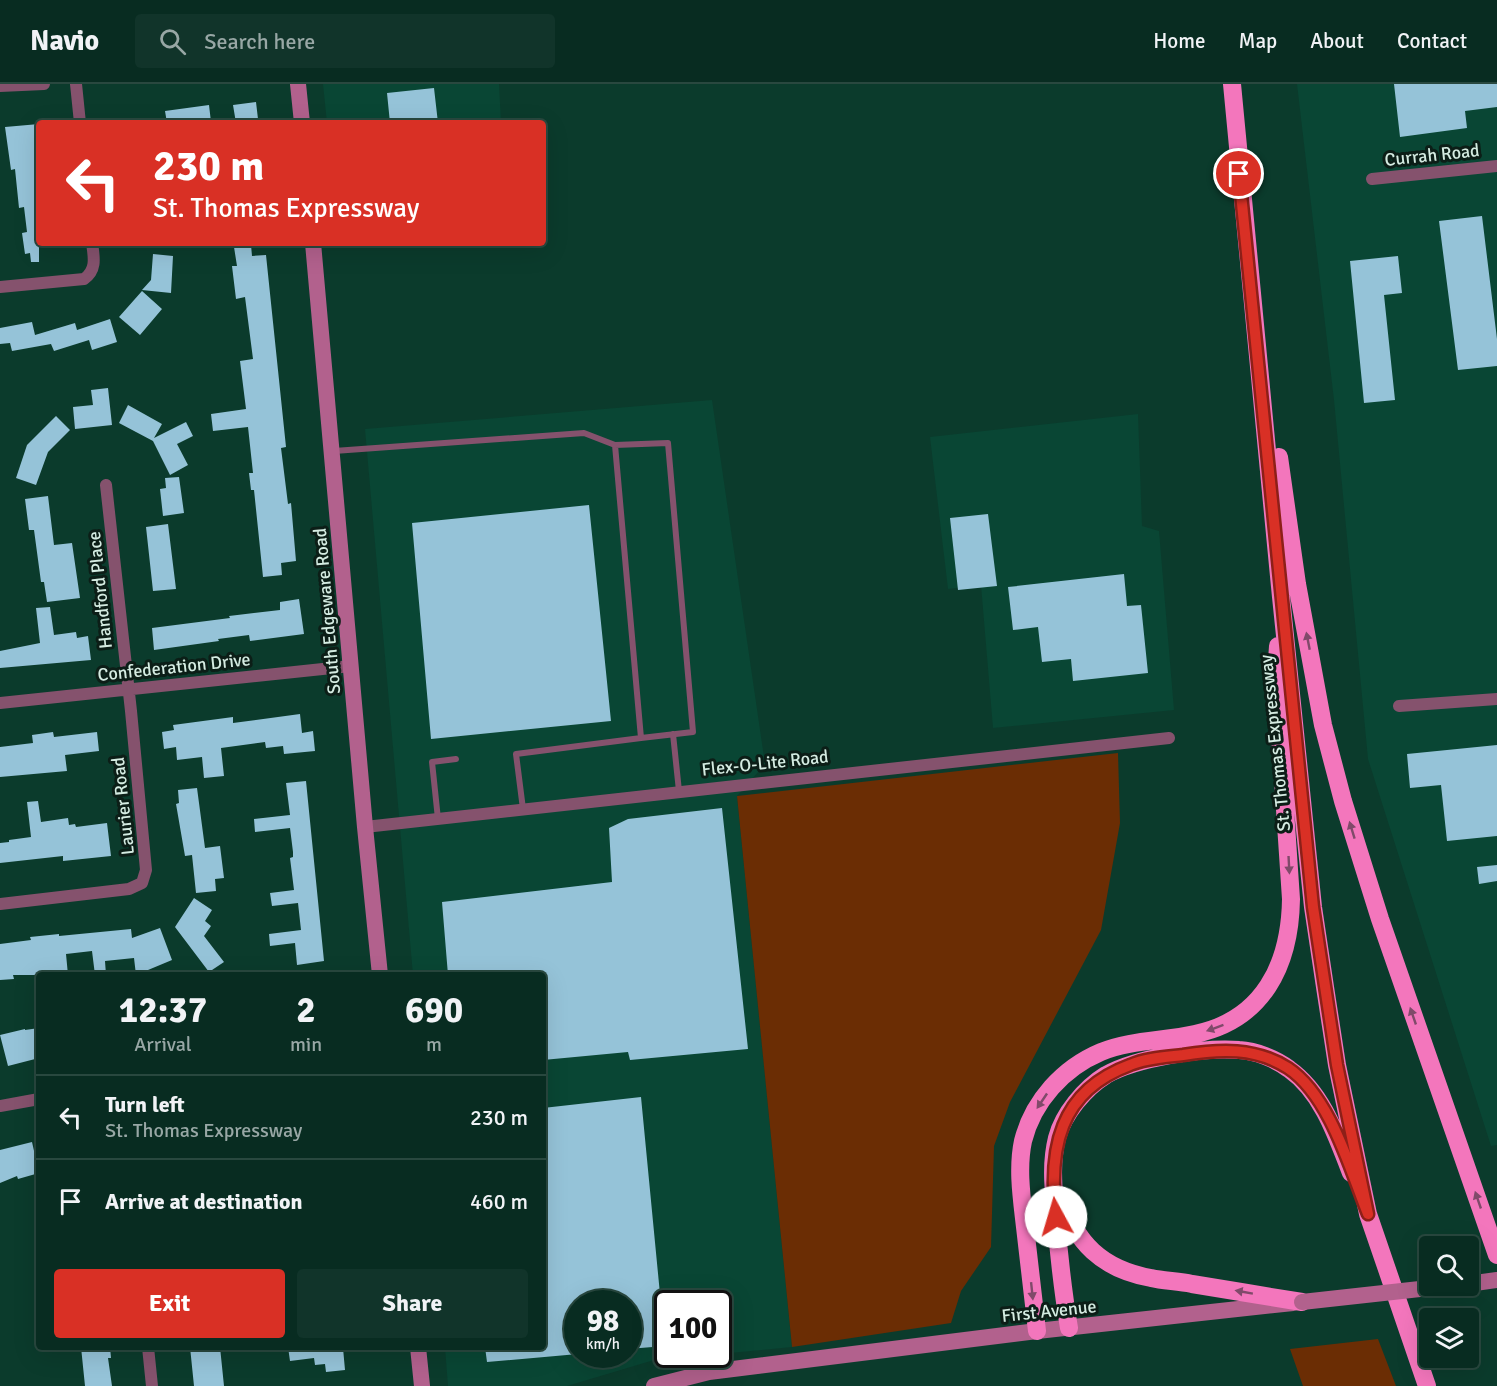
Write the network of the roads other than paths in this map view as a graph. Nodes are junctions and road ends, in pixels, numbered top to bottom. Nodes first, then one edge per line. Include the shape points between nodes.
1 (44, 84) edge
2 (76, 84) edge
3 (298, 84) edge
4 (1232, 84) edge
5 (0, 86) edge
6 (80, 120) edge
7 (302, 120) edge
8 (1497, 166) edge
9 (1239, 174) junction
10 (1372, 179) dead end
11 (92, 246) edge
12 (313, 246) edge
13 (0, 286) edge
14 (615, 445) junction
15 (332, 451) junction
16 (106, 485) dead end
17 (1281, 597) junction
18 (351, 666) junction
19 (129, 690) junction
20 (1497, 699) edge
21 (0, 703) edge
22 (1399, 706) dead end
23 (673, 734) junction
24 (641, 738) junction
25 (1169, 738) dead end
26 (456, 759) dead end
27 (679, 791) junction
28 (523, 809) junction
29 (438, 819) junction
30 (365, 827) junction
31 (0, 904) edge
32 (380, 972) edge
33 (36, 1100) edge
34 (0, 1106) edge
35 (1055, 1151) junction
36 (1368, 1214) junction
37 (1497, 1255) edge
38 (1497, 1281) edge
39 (1479, 1283) edge
40 (1419, 1289) edge
41 (1302, 1302) junction
42 (1069, 1328) junction
43 (1036, 1331) junction
44 (148, 1350) edge
45 (418, 1350) edge
46 (152, 1386) edge
47 (422, 1386) edge
48 (654, 1386) edge
49 (1427, 1386) edge

1 - 5 street
2 - 6 street
3 - 7 main road
4 - 9 highway, St. Thomas Expressway
8 - 10 street, Currah Road
9 - 17 highway, St. Thomas Expressway
37 -> 9 highway via 1380,919 1323,725 1297,584
11 - 13 street via 93,268 84,279
12 - 15 main road, South Edgeware Road
14 - 15 lane via 584,433
14 - 23 lane via 669,443 693,732
14 - 24 lane
15 - 18 main road, South Edgeware Road
16 - 19 street, Handford Place
17 - 36 highway, St. Thomas Expressway via 1318,941 1337,1065
17 -> 43 highway via 1276,675 1291,899 1282,957 1260,999 1229,1023 1196,1034 1101,1052 1073,1067 1043,1099 1023,1143 1021,1168
18 - 19 street, Confederation Drive
18 - 30 main road, South Edgeware Road
19 - 21 street, Confederation Drive
19 - 31 street, Laurier Road via 146,856 142,883 116,891
20 - 22 street
23 - 24 lane
23 - 27 lane
24 - 28 lane via 516,754
25 - 27 street, Flex-O-Lite Road
26 - 29 lane via 432,762
27 - 28 street, Flex-O-Lite Road
28 - 29 street, Flex-O-Lite Road
29 - 30 street, Flex-O-Lite Road
30 - 32 main road, South Edgeware Road
33 - 34 street
35 - 36 highway via 1057,1137 1071,1110 1090,1086 1107,1075 1131,1064 1160,1058 1240,1050 1266,1056 1290,1069 1308,1087 1325,1111
41 -> 35 highway via 1152,1279 1114,1267 1093,1253 1068,1217 1057,1179
35 - 42 highway via 1053,1191
36 - 49 highway, St. Thomas Expressway
38 - 39 main road
40 - 41 main road, First Avenue, bridge
41 - 42 main road, First Avenue
42 - 43 main road, First Avenue
43 - 48 main road, First Avenue via 709,1372
44 - 46 street
45 - 47 main road

